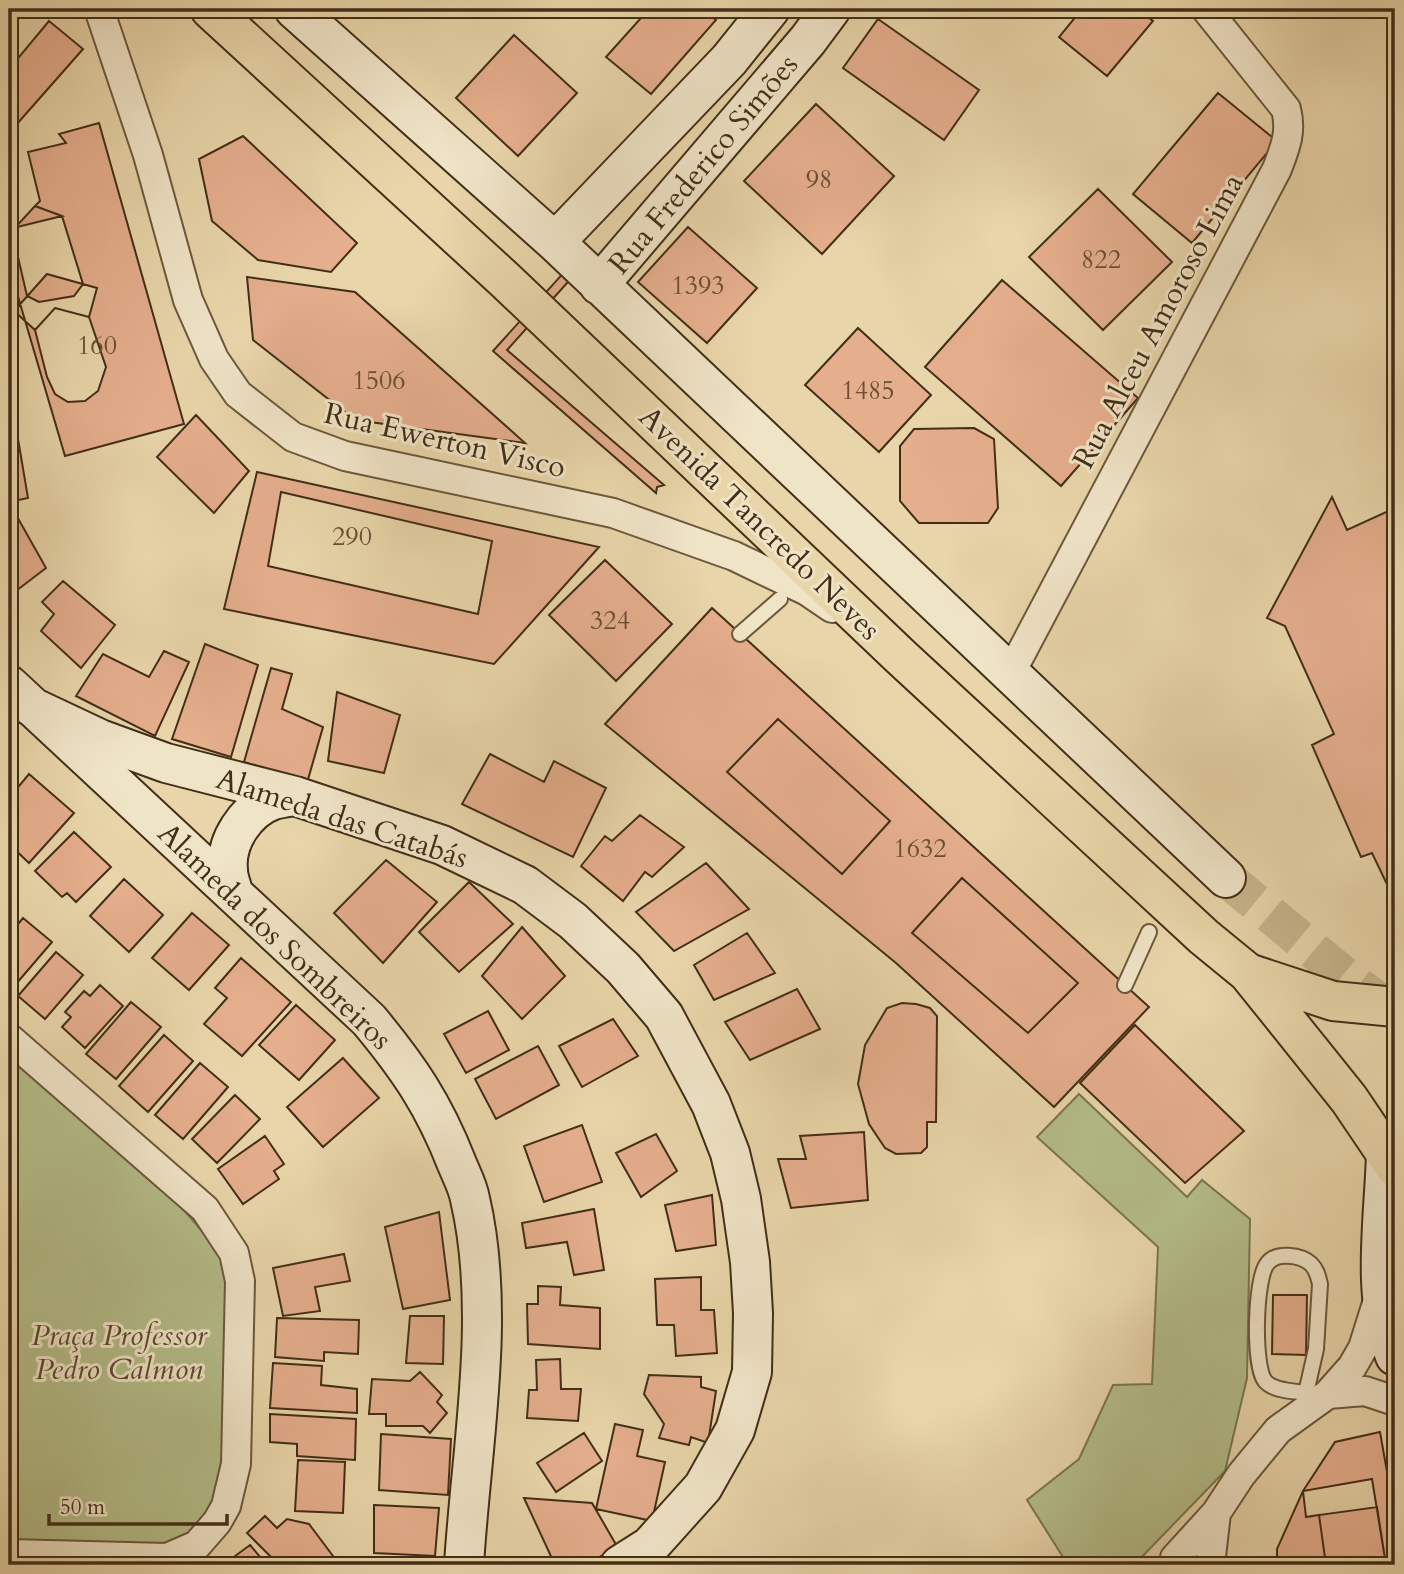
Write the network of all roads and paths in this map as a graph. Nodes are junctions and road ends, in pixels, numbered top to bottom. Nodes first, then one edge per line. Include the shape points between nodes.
1 (99, 9) edge
2 (210, 9) edge
3 (228, 9) edge
4 (294, 9) edge
5 (771, 9) edge
6 (831, 9) edge
7 (1206, 9) edge
8 (257, 51) junction
9 (555, 242) junction
10 (599, 285) junction
11 (780, 599) dead end
12 (740, 634) dead end
13 (901, 657) junction
14 (1010, 674) junction
15 (21, 696) edge
16 (295, 796) junction
17 (1226, 878) tunnel mouth
18 (233, 891) junction
19 (1149, 932) dead end
20 (1248, 973) junction
21 (1125, 985) dead end
22 (1395, 995) edge
23 (1333, 1001) junction
24 (1395, 1007) edge
25 (9, 1038) edge
26 (1349, 1099) junction
27 (1395, 1113) edge
28 (1391, 1160) edge
29 (1381, 1291) junction
30 (1395, 1356) edge
31 (1315, 1398) junction
32 (1395, 1401) edge
33 (1216, 1513) junction
34 (9, 1554) edge
35 (1166, 1561) edge
36 (465, 1564) edge
37 (620, 1565) edge
38 (1202, 1565) edge
39 (1210, 1565) edge

1 - 13 street, Rua Ewerton Visco via 148,155 188,300 214,359 238,394 293,437 345,456 612,513 734,556 807,591
2 - 8 main road, Avenida Tancredo Neves
3 - 8 main road
4 - 9 street, Avenida Tancredo Neves
5 - 9 street, Rua Frederico Simões via 729,60
6 - 10 street, Rua Frederico Simões
7 - 14 street, Rua Alceu Amoroso Lima via 1286,109 1290,124 1287,140 1277,169
8 - 13 main road, Avenida Tancredo Neves
9 - 10 street, Avenida Tancredo Neves
10 - 14 street, Avenida Tancredo Neves
11 - 12 lane
13 - 20 main road, Avenida Tancredo Neves
14 - 17 street, Avenida Tancredo Neves
15 - 16 street, Alameda das Catabás via 100,738 166,763
15 - 18 street, Alameda dos Sombreiros
16 - 18 street via 273,800 254,811 239,828 229,848
16 - 37 street, Alameda das Catabás via 442,845 525,885 573,921 623,968 664,1016 711,1104 730,1153 745,1224 753,1313 752,1372 735,1430 703,1488 650,1546
18 - 36 street, Alameda dos Sombreiros via 369,1020 404,1062 436,1112 470,1197 482,1305
19 - 21 lane
20 - 23 main road, Avenida Tancredo Neves
20 - 26 main road
22 - 23 street, Avenida Tancredo Neves
23 - 24 main road, Avenida Tancredo Neves
25 - 34 street via 205,1209 234,1253 240,1280 236,1464 226,1506 217,1522 197,1545 167,1558
26 - 27 main road
26 - 28 main road
28 - 29 street
29 - 30 street
29 - 31 street via 1363,1348 1352,1367
31 - 31 lane via 1318,1273 1304,1259 1275,1257 1266,1264 1260,1294 1260,1372 1273,1387
31 - 32 street via 1365,1391
31 - 33 street via 1262,1448
33 - 35 street
33 - 39 street
35 - 38 street via 1187,1557

